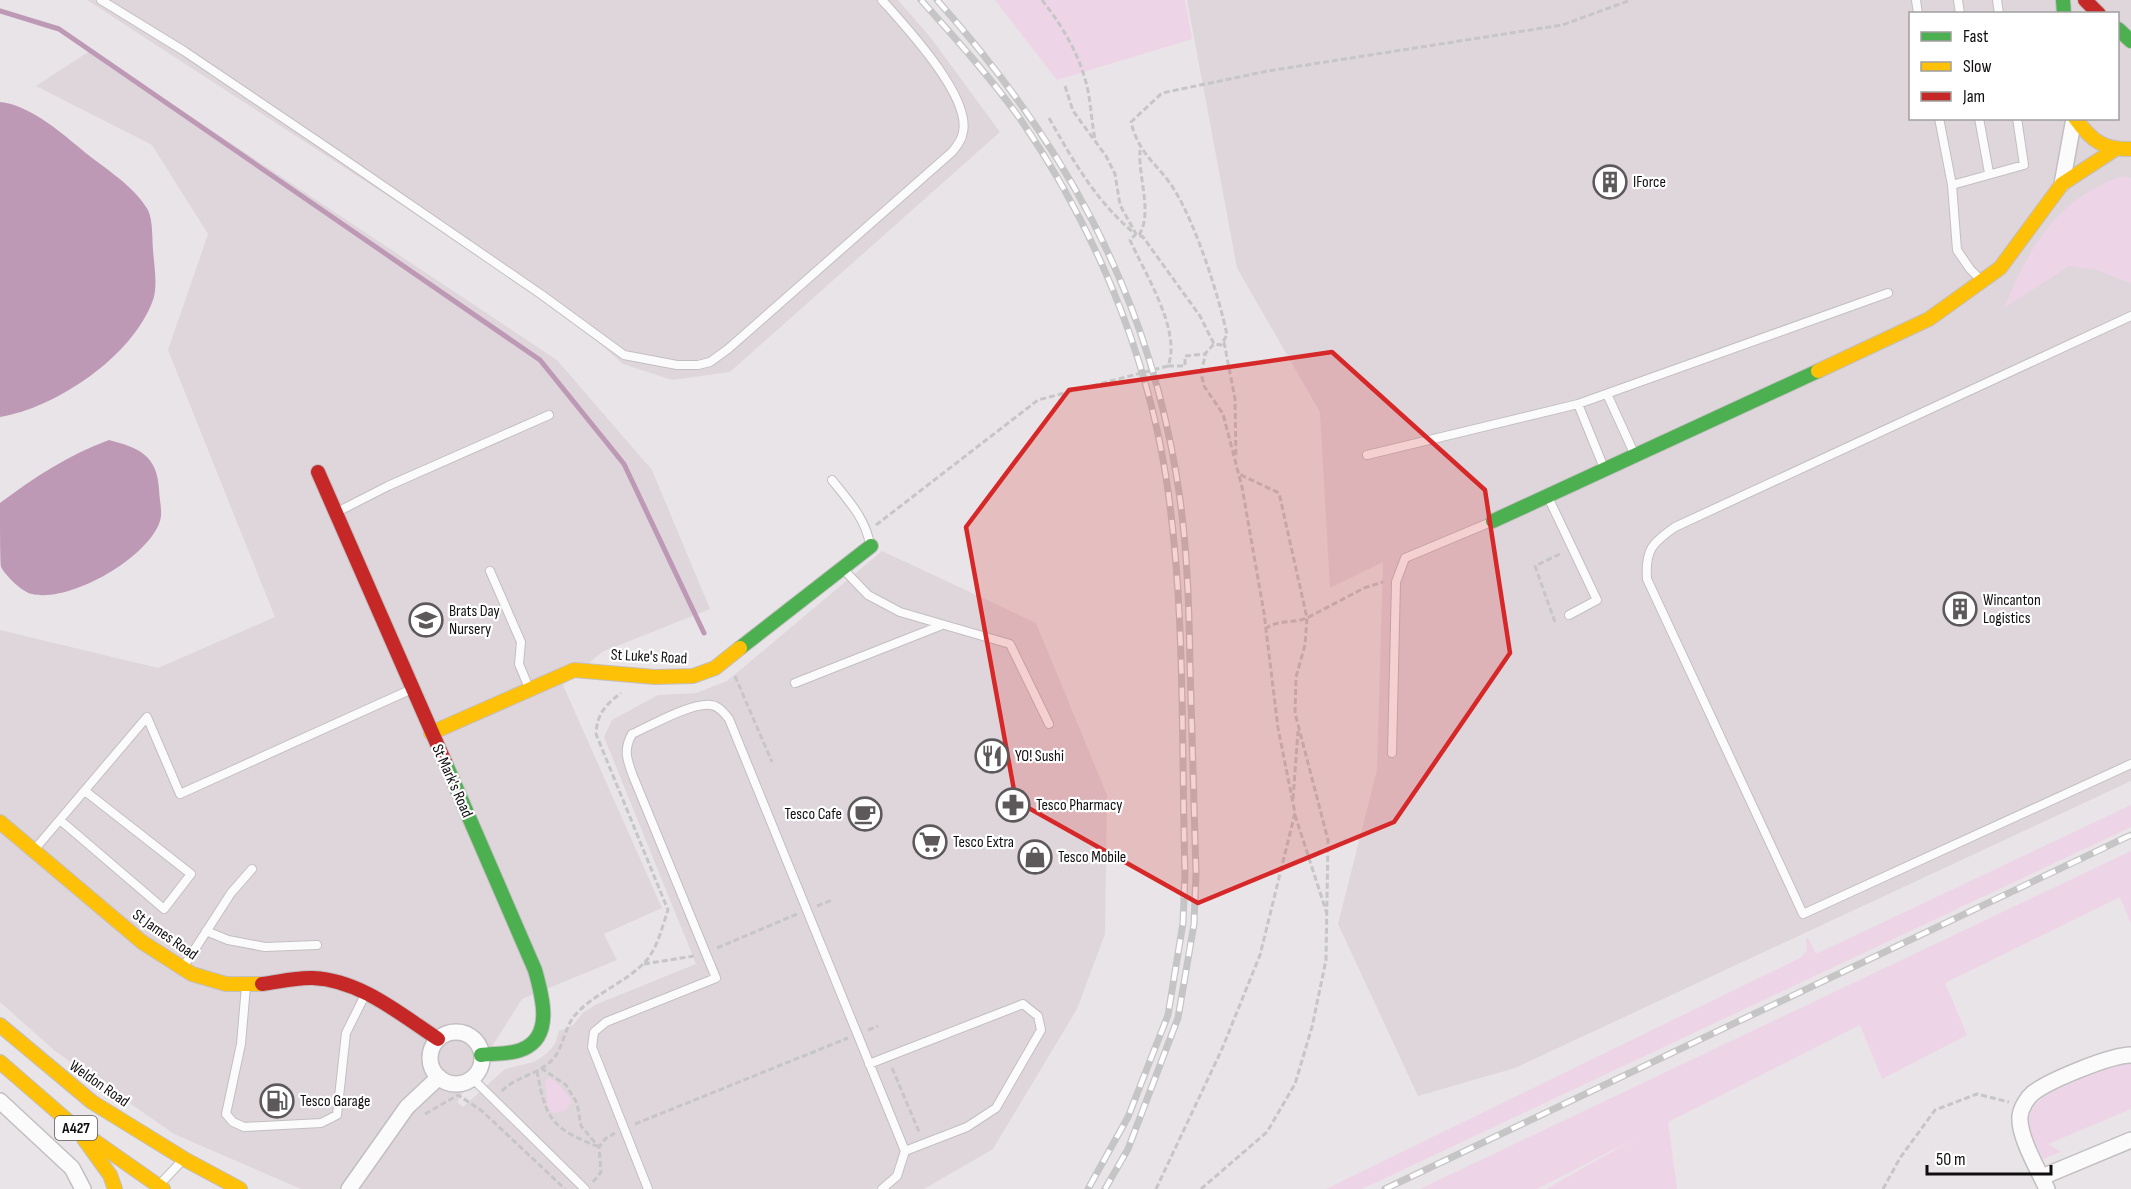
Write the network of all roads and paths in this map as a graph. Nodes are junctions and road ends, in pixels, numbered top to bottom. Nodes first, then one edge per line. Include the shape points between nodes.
1 (101, 0) edge
2 (882, 0) edge
3 (1042, 0) edge
4 (1631, 0) edge
5 (2085, 0) edge
6 (2097, 12) edge
7 (2119, 30) edge
8 (2131, 42) edge
9 (1065, 86) dead end
10 (1049, 118) dead end
11 (1939, 120) edge
12 (1979, 120) edge
13 (2016, 120) edge
14 (2074, 120) edge
15 (2076, 120) edge
16 (1096, 141) junction
17 (1140, 149) junction
18 (2131, 149) edge
19 (2114, 150) junction
20 (1989, 173) junction
21 (2062, 184) junction
22 (1952, 185) junction
23 (1137, 235) junction
24 (1983, 282) junction
25 (1888, 293) dead end
26 (2131, 316) edge
27 (1224, 340) junction
28 (1214, 344) junction
29 (1206, 352) junction
30 (1168, 366) junction
31 (1607, 394) junction
32 (1038, 400) dead end
33 (1578, 404) junction
34 (549, 415) dead end
35 (1367, 455) dead end
36 (1635, 455) junction
37 (1236, 463) junction
38 (1605, 469) junction
39 (318, 472) dead end
40 (1239, 474) junction
41 (832, 480) dead end
42 (1548, 496) junction
43 (336, 513) junction
44 (1493, 521) joint
45 (871, 546) joint
46 (1572, 548) junction
47 (844, 570) junction
48 (490, 571) dead end
49 (1398, 577) junction
50 (1569, 615) dead end
51 (1307, 618) junction
52 (1555, 622) dead end
53 (942, 625) junction
54 (1265, 629) junction
55 (733, 672) dead end
56 (795, 683) dead end
57 (412, 689) junction
58 (530, 690) junction
59 (1049, 724) dead end
60 (1298, 726) junction
61 (431, 733) junction
62 (1392, 753) dead end
63 (772, 762) dead end
64 (2131, 764) edge
65 (85, 790) junction
66 (1293, 805) junction
67 (1294, 813) junction
68 (60, 820) junction
69 (0, 822) edge
70 (34, 851) junction
71 (252, 869) dead end
72 (832, 900) dead end
73 (807, 910) junction
74 (1328, 918) junction
75 (206, 931) junction
76 (317, 945) dead end
77 (705, 953) junction
78 (644, 964) dead end
79 (182, 968) junction
80 (246, 985) junction
81 (366, 993) junction
82 (0, 1026) edge
83 (878, 1026) dead end
84 (857, 1035) junction
85 (438, 1039) junction
86 (481, 1055) junction
87 (2131, 1055) edge
88 (887, 1057) junction
89 (0, 1062) edge
90 (869, 1064) junction
91 (541, 1068) dead end
92 (537, 1071) dead end
93 (439, 1077) junction
94 (472, 1078) junction
95 (0, 1101) edge
96 (92, 1102) junction
97 (2024, 1105) junction
98 (423, 1115) dead end
99 (76, 1128) junction
100 (626, 1128) junction
101 (2131, 1140) edge
102 (924, 1144) junction
103 (136, 1146) dead end
104 (599, 1148) junction
105 (905, 1151) junction
106 (186, 1160) junction
107 (157, 1169) dead end
108 (2044, 1183) edge
109 (588, 1186) edge
110 (159, 1188) edge
111 (83, 1189) edge
112 (115, 1189) edge
113 (240, 1189) edge
114 (349, 1189) edge
115 (565, 1189) edge
116 (648, 1189) edge
117 (882, 1189) edge
118 (1156, 1189) edge
119 (1201, 1189) edge
120 (1884, 1189) edge

1 - 2 lane via 193,57 424,213 607,345 635,359 698,365 728,350 959,143 964,130 953,92
3 - 16 path via 1078,59 1086,80
4 - 17 path via 1562,25 1268,71 1162,93 1131,122
5 - 6 main road
7 - 8 main road
9 - 16 path via 1073,111
10 - 23 path via 1085,182
11 - 22 lane
12 - 20 lane
13 - 20 lane via 2024,165
14 - 21 street
15 - 19 main road via 2096,144
16 - 23 path via 1115,174 1120,205
17 - 23 path via 1142,195 1147,212 1146,224
17 - 27 path via 1175,190 1223,317 1227,335
18 - 19 main road
19 - 21 main road
20 - 22 lane
21 - 24 main road via 2000,268
22 - 24 lane via 1957,250
23 - 28 path via 1143,237 1200,316
23 - 30 path via 1130,240 1170,333
24 - 36 main road via 1929,319
25 - 31 lane
26 - 64 lane via 1676,527 1656,540 1646,560 1647,579 1803,914
27 - 28 path via 1221,345
27 - 37 path via 1235,399
28 - 29 path
29 - 30 path via 1196,357 1185,356 1185,366
29 - 37 path via 1201,373 1204,386 1223,414
30 - 32 path
31 - 33 lane
31 - 36 lane
33 - 35 lane
33 - 38 lane
34 - 43 lane
36 - 38 main road
37 - 40 path
38 - 42 main road
39 - 43 main road, St Mark's Road
40 - 51 path via 1279,492
40 - 54 path
41 - 45 lane via 861,518
42 - 44 main road
42 - 46 lane
43 - 57 main road, St Mark's Road
44 - 49 lane via 1405,558
45 - 47 main road, St Luke's Road
46 - 50 lane via 1597,600
46 - 52 path via 1535,566
47 - 53 lane via 868,595 900,612
47 - 58 main road, St Luke's Road via 727,662 700,674 655,677 574,670
48 - 58 lane via 521,642 519,664
49 - 51 path via 1364,588
49 - 62 lane
51 - 54 path via 1274,622
51 - 60 path via 1296,677
53 - 56 lane
53 - 59 lane via 1010,644
54 - 66 path
55 - 63 path
57 - 61 main road, St Mark's Road
57 - 65 lane via 180,794 147,717
58 - 61 main road, St Luke's Road
60 - 66 path
60 - 74 path via 1328,840
61 - 86 main road, St Mark's Road via 535,970 544,1002 540,1033 525,1049
65 - 68 lane
65 - 68 lane via 191,874 164,909
66 - 67 path
67 - 74 path
67 - 118 path via 1260,955 1222,1049
68 - 70 lane
69 - 70 main road, St James Road
70 - 79 main road, St James Road via 142,942
71 - 75 lane
72 - 73 path
73 - 77 path
73 - 77 lane via 729,719 721,709 696,706 632,734 625,757
73 - 84 lane
74 - 119 path via 1326,960 1295,1084 1268,1132
75 - 76 lane via 265,947
75 - 79 lane
77 - 78 path
77 - 100 lane via 716,978 606,1022 594,1032 592,1047
79 - 80 main road, St James Road via 226,984
80 - 81 main road, St James Road via 313,978
80 - 81 lane via 241,1044 226,1114 244,1127 321,1123 337,1115 346,1033
81 - 85 main road, St James Road
82 - 96 main road, Weldon Road / A427
83 - 84 path
84 - 90 lane
84 - 100 path
85 - 86 street via 452,1032 468,1035
85 - 93 street via 430,1061
86 - 94 street via 479,1069
87 - 97 street via 2098,1062 2045,1086
88 - 90 lane
88 - 102 path
88 - 102 lane via 1023,1004 1038,1016 1041,1030 996,1108 967,1127
89 - 99 main road, A427
90 - 105 lane
91 - 104 path via 566,1085 577,1103 581,1126
92 - 104 path via 543,1105 551,1118 572,1136
93 - 94 street via 452,1083
93 - 114 street via 407,1107
94 - 109 lane
95 - 111 street via 72,1168
96 - 103 main road
96 - 106 main road, Weldon Road / A427
97 - 108 street via 2020,1116 2023,1133
97 - 120 path via 1977,1094 1935,1110 1900,1158
98 - 115 path via 458,1095 482,1111
99 - 110 main road, A427
99 - 112 main road via 110,1175
100 - 104 path via 605,1138
100 - 116 lane
101 - 108 street
102 - 105 lane
104 - 109 path via 601,1172
105 - 117 lane via 897,1176
106 - 110 lane via 173,1167
106 - 113 main road, A427
107 - 110 main road

